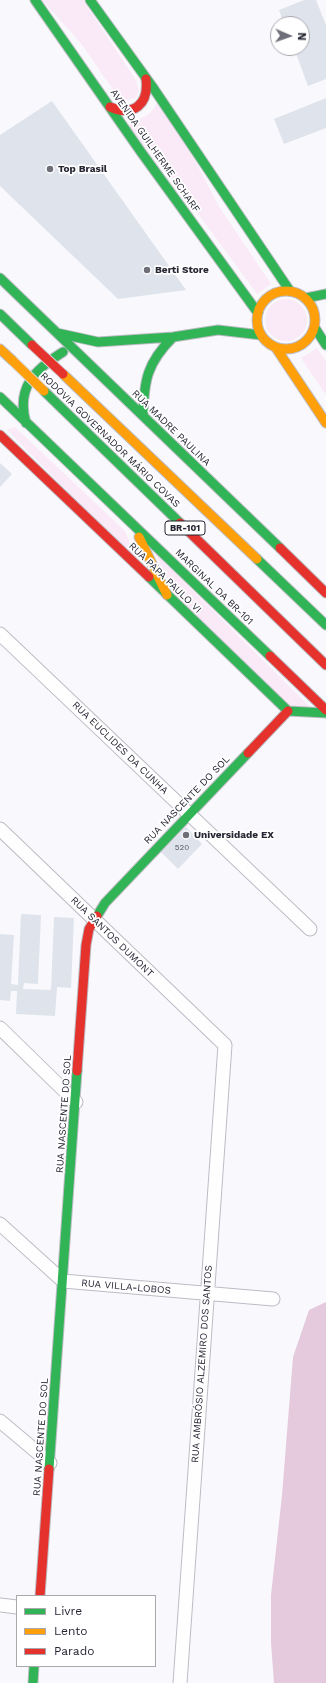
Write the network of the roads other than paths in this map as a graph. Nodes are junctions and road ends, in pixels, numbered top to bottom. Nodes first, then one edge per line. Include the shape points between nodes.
1 (35, 0) edge
2 (90, 0) edge
3 (146, 79) junction
4 (110, 107) junction
5 (0, 278) edge
6 (290, 291) junction
7 (326, 294) edge
8 (306, 298) junction
9 (326, 311) edge
10 (0, 314) edge
11 (258, 315) junction
12 (315, 324) junction
13 (218, 330) junction
14 (57, 333) junction
15 (261, 335) junction
16 (174, 337) junction
17 (326, 345) edge
18 (276, 348) junction
19 (0, 349) edge
20 (73, 349) junction
21 (21, 380) dead end
22 (0, 397) edge
23 (143, 416) junction
24 (26, 422) junction
25 (326, 423) edge
26 (0, 435) edge
27 (132, 524) junction
28 (326, 593) edge
29 (167, 595) junction
30 (326, 625) edge
31 (0, 634) edge
32 (326, 665) edge
33 (288, 711) junction
34 (326, 711) edge
35 (189, 814) junction
36 (0, 829) edge
37 (94, 919) junction
38 (310, 929) dead end
39 (0, 1028) edge
40 (225, 1045) joint
41 (76, 1102) junction
42 (0, 1224) edge
43 (63, 1281) junction
44 (207, 1294) junction
45 (273, 1299) dead end
46 (0, 1421) edge
47 (50, 1463) junction
48 (40, 1595) edge
49 (0, 1605) edge
50 (16, 1607) edge
51 (34, 1667) edge
52 (33, 1683) edge
53 (180, 1683) edge

1 - 4 main road, AVENIDA GUILHERME SCHARF
2 - 3 main road
3 - 4 main road via 148,91 138,107 121,112
3 - 6 main road
4 - 11 main road, AVENIDA GUILHERME SCHARF
5 - 14 main road, RUA MADRE PAULINA
6 - 8 main road
6 - 11 main road via 274,294 261,305
7 - 8 main road
8 - 12 main road via 315,312
9 - 12 main road
10 - 30 main road, RODOVIA GOVERNADOR MÁRIO COVAS / BR-101, bridge
11 - 13 main road
11 - 15 main road
12 - 17 main road
12 - 18 main road via 311,337 304,344 295,349
13 - 15 main road
13 - 16 main road
14 - 16 main road via 98,342
14 - 20 main road, RUA MADRE PAULINA
14 - 21 main road via 53,345 40,363
15 - 18 main road
16 - 23 main road via 157,352 149,364 143,392
18 - 25 main road
19 - 32 main road, RODOVIA GOVERNADOR MÁRIO COVAS / BR-101, bridge
20 - 23 main road, RUA MADRE PAULINA
20 - 24 main road via 55,356 43,366 24,391 22,400
22 - 24 main road, MARGINAL DA BR-101
23 - 28 main road, RUA MADRE PAULINA
24 - 27 main road, MARGINAL DA BR-101
26 - 29 main road, RUA PAPA PAULO VI
27 - 29 main road
27 - 34 main road, MARGINAL DA BR-101
29 - 33 main road, RUA PAPA PAULO VI
31 - 35 street, RUA EUCLIDES DA CUNHA
33 - 34 main road
33 - 35 main road, RUA NASCENTE DO SOL
35 - 37 main road, RUA NASCENTE DO SOL via 105,903
35 - 38 street, RUA EUCLIDES DA CUNHA
36 - 37 street, RUA SANTOS DUMONT
37 - 40 street, RUA SANTOS DUMONT
37 - 41 main road, RUA NASCENTE DO SOL via 86,945
39 - 41 street
40 - 44 street, RUA AMBRÓSIO ALZEMIRO DOS SANTOS
41 - 43 main road, RUA NASCENTE DO SOL
42 - 43 street
43 - 44 street, RUA VILLA-LOBOS
43 - 47 main road, RUA NASCENTE DO SOL
44 - 45 street, RUA VILLA-LOBOS
44 - 53 street, RUA AMBRÓSIO ALZEMIRO DOS SANTOS
46 - 47 street
47 - 48 main road, RUA NASCENTE DO SOL
49 - 50 street
51 - 52 main road

